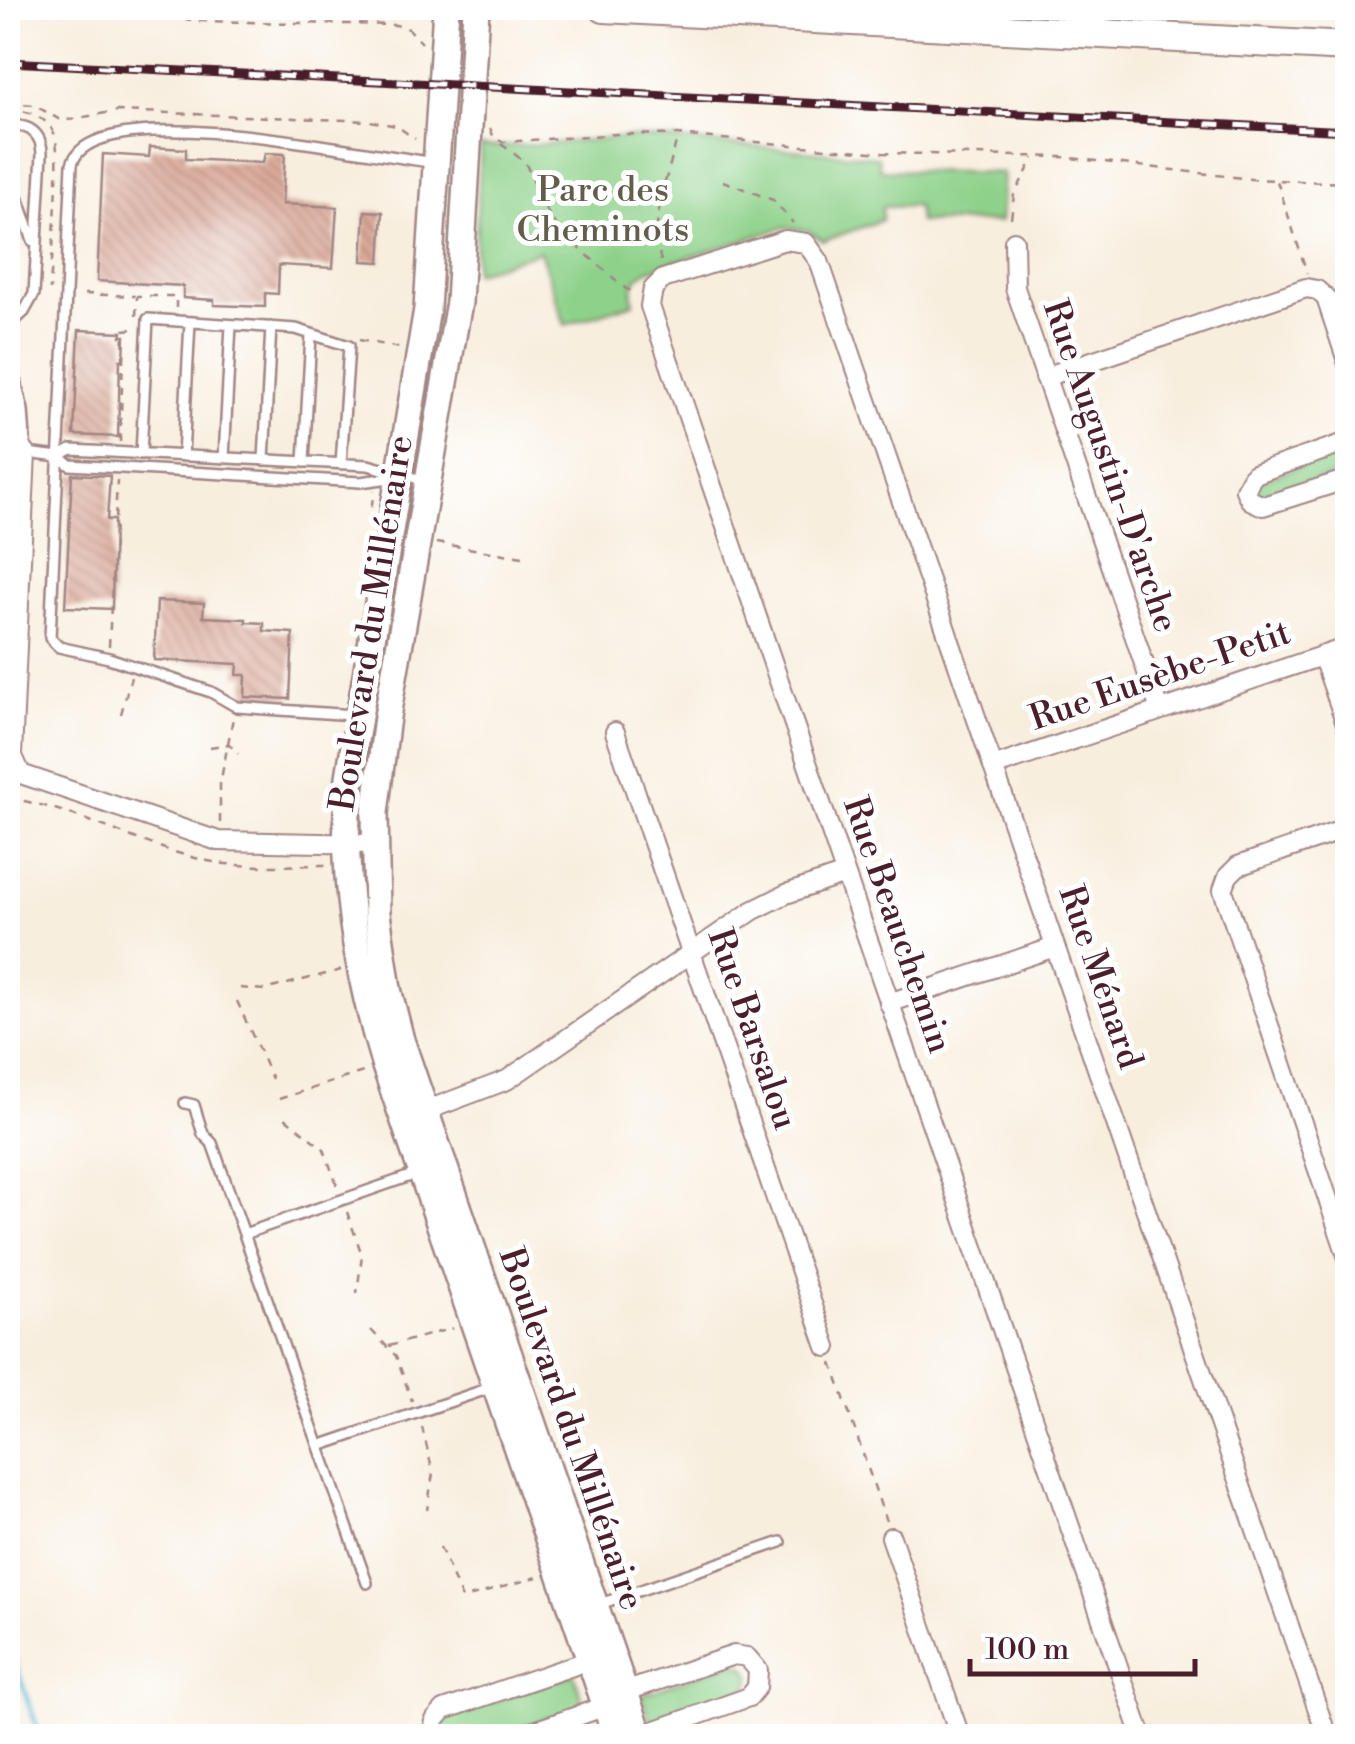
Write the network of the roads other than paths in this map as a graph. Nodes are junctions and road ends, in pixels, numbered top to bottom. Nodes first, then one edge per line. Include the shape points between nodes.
1 (446, 8) edge
2 (476, 8) edge
3 (604, 8) edge
4 (1348, 47) edge
5 (8, 127) edge
6 (438, 163) junction
7 (8, 181) edge
8 (803, 236) joint
9 (1014, 242) dead end
10 (36, 249) junction
11 (190, 322) junction
12 (231, 325) junction
13 (8, 327) edge
14 (271, 327) junction
15 (311, 335) junction
16 (8, 348) edge
17 (1348, 364) edge
18 (1045, 378) junction
19 (1348, 442) edge
20 (26, 453) junction
21 (141, 454) junction
22 (183, 456) junction
23 (58, 457) junction
24 (224, 458) junction
25 (264, 460) junction
26 (304, 462) junction
27 (341, 464) junction
28 (400, 476) junction
29 (1348, 479) edge
30 (430, 482) junction
31 (1348, 647) edge
32 (1322, 655) junction
33 (1160, 710) junction
34 (357, 716) junction
35 (1348, 729) edge
36 (616, 732) dead end
37 (994, 767) junction
38 (1348, 828) edge
39 (346, 842) junction
40 (374, 844) junction
41 (845, 874) junction
42 (1054, 947) junction
43 (691, 952) junction
44 (889, 1003) junction
45 (185, 1103) dead end
46 (414, 1115) junction
47 (422, 1172) junction
48 (244, 1234) junction
49 (1348, 1258) edge
50 (826, 1347) road end
51 (495, 1386) junction
52 (319, 1446) junction
53 (891, 1537) road end
54 (781, 1542) dead end
55 (561, 1569) junction
56 (366, 1583) dead end
57 (595, 1606) junction
58 (590, 1660) junction
59 (615, 1699) junction
60 (432, 1736) edge
61 (520, 1736) edge
62 (616, 1736) edge
63 (639, 1736) edge
64 (960, 1736) edge
65 (1142, 1736) edge
66 (1327, 1736) edge

1 - 6 street, Boulevard du Millénaire
2 - 30 street, Boulevard du Millénaire via 459,302
3 - 4 main road
5 - 10 lane via 28,128 42,146
6 - 23 lane via 306,142 154,130 124,132 78,150 72,164
6 - 28 street, Boulevard du Millénaire via 428,309
7 - 10 lane
8 - 37 street, Rue Ménard via 819,260
8 - 41 street, Rue Beauchemin via 666,278 653,289 650,306
9 - 18 street, Rue Augustin-D'arche via 1015,288
10 - 13 lane via 31,301
11 - 12 lane
11 - 21 lane via 148,320
11 - 22 lane
12 - 14 lane
12 - 24 lane
14 - 15 lane
14 - 25 lane
15 - 26 lane
15 - 27 lane via 348,346
16 - 20 lane
17 - 18 street via 1326,298 1306,288
18 - 33 street, Rue Augustin-D'arche
19 - 29 street via 1254,474 1246,490 1252,503 1267,506
20 - 23 lane
20 - 39 street via 16,768 218,841
21 - 22 lane
21 - 23 lane via 72,450
22 - 24 lane
23 - 28 lane via 70,465 360,482
23 - 34 lane via 50,638 59,647 134,666 237,707
24 - 25 lane
25 - 26 lane
26 - 27 lane
27 - 28 lane
28 - 30 lane
28 - 34 street, Boulevard du Millénaire
30 - 40 street, Boulevard du Millénaire via 382,753
31 - 32 street, Rue Eusèbe-Petit
32 - 33 street, Rue Eusèbe-Petit
32 - 35 street
33 - 37 street, Rue Eusèbe-Petit
34 - 39 street, Boulevard du Millénaire
36 - 43 street, Rue Barsalou
37 - 42 street, Rue Ménard
38 - 49 street via 1238,866 1223,890
39 - 40 street
39 - 46 street, Boulevard du Millénaire via 358,966 373,1026
40 - 46 street, Boulevard du Millénaire via 384,968
41 - 43 street via 771,901
41 - 44 street, Rue Beauchemin
42 - 44 street
42 - 66 street, Rue Ménard
43 - 46 street via 507,1080
43 - 50 street, Rue Barsalou
44 - 65 street, Rue Beauchemin
45 - 48 lane via 194,1104 212,1143
46 - 47 street, Boulevard du Millénaire
46 - 55 street, Boulevard du Millénaire
47 - 48 lane
47 - 51 street, Boulevard du Millénaire
48 - 52 lane
51 - 52 lane
51 - 55 street, Boulevard du Millénaire
52 - 56 lane
53 - 64 street
54 - 57 lane
55 - 57 street, Boulevard du Millénaire
55 - 58 street, Boulevard du Millénaire
57 - 59 street, Boulevard du Millénaire
58 - 59 street, Boulevard du Millénaire
58 - 60 street, Boulevard du Millénaire via 449,1708 435,1720
59 - 61 street, Boulevard du Millénaire
59 - 62 street, Boulevard du Millénaire
59 - 63 street, Boulevard du Millénaire
59 - 63 street, Boulevard du Millénaire via 734,1655 747,1657 758,1670 758,1687 748,1697

